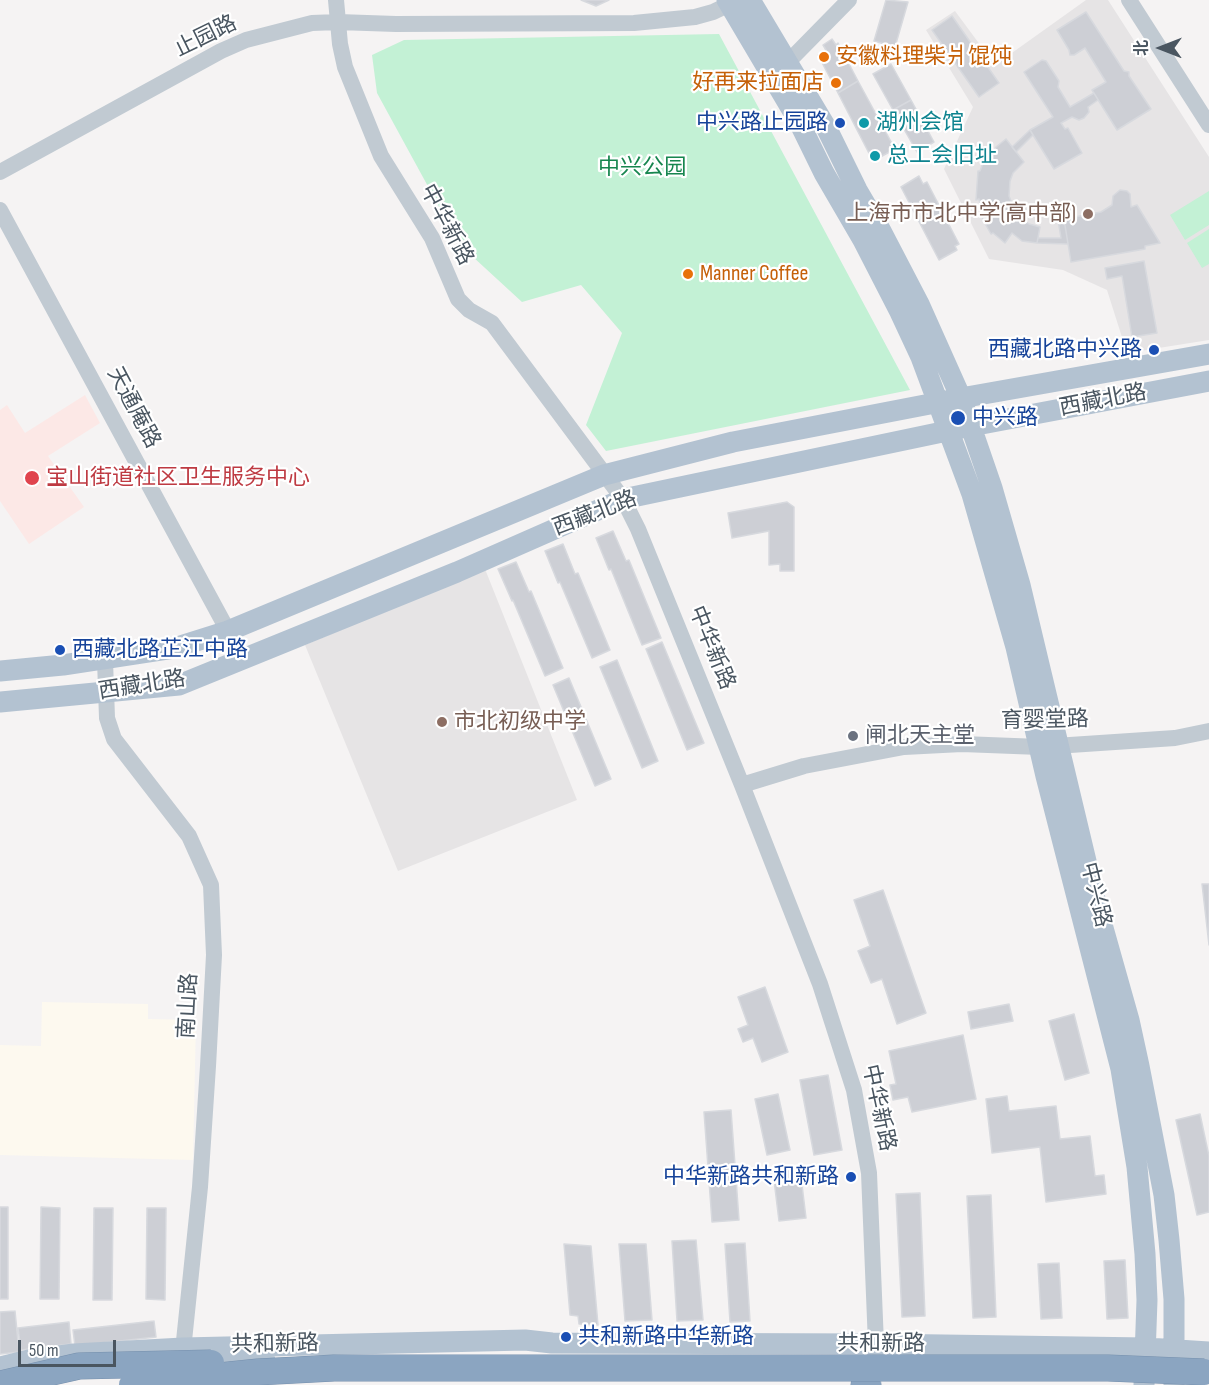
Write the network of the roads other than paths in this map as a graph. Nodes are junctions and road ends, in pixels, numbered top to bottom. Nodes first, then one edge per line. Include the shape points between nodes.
1 (336, 0) edge
2 (849, 0) edge
3 (1129, 0) edge
4 (736, 1) edge
5 (338, 22) junction
6 (788, 62) junction
7 (1209, 124) edge
8 (0, 172) edge
9 (0, 210) edge
10 (1209, 354) edge
11 (1209, 381) edge
12 (961, 398) junction
13 (939, 402) junction
14 (971, 426) junction
15 (949, 431) junction
16 (604, 475) junction
17 (623, 499) junction
18 (228, 631) junction
19 (105, 660) junction
20 (239, 661) junction
21 (0, 671) edge
22 (108, 693) junction
23 (0, 702) edge
24 (1209, 731) edge
25 (1049, 746) junction
26 (742, 785) junction
27 (552, 1343) junction
28 (876, 1344) junction
29 (1147, 1348) junction
30 (1175, 1348) junction
31 (1209, 1352) edge
32 (184, 1361) edge
33 (0, 1367) edge
34 (334, 1368) junction
35 (1209, 1372) edge
36 (0, 1384) edge
37 (15, 1385) edge
38 (132, 1385) edge
39 (874, 1385) edge
40 (1144, 1385) edge
41 (1174, 1385) edge

1 - 5 street, 中华新路
2 - 6 street
3 - 7 street
4 - 5 street, 止园路 via 695,17 634,24
4 - 6 main road, 中兴路
4 - 13 main road, 中兴路 via 879,271
5 - 8 street, 止园路 via 312,23 246,40 221,51
5 - 16 street, 中华新路 via 345,68 364,119 381,156 432,238 458,299 492,323
6 - 12 main road, 中兴路 via 914,294
9 - 18 street, 天通庵路
10 - 12 main road, 西藏北路
11 - 14 main road, 西藏北路
12 - 13 main road, 西藏北路
12 - 14 main road, 中兴路
13 - 15 main road, 中兴路
13 - 16 main road, 西藏北路 via 733,442
14 - 15 main road, 西藏北路
14 - 25 main road, 中兴路 via 1020,585
15 - 17 main road, 西藏北路
15 - 25 main road, 中兴路
16 - 17 street, 中华新路
16 - 18 main road, 西藏北路
17 - 20 main road, 西藏北路
17 - 26 street, 中华新路
18 - 19 main road, 西藏北路 via 174,648
18 - 20 street, 天通庵路
19 - 21 main road, 西藏北路
19 - 22 street, 南山路
20 - 22 main road, 西藏北路 via 178,685
22 - 23 main road, 西藏北路
22 - 32 street, 南山路 via 107,718 114,739 189,836 211,885 214,955 200,1187
24 - 25 street, 育婴堂路 via 1175,738
25 - 26 street, 育婴堂路 via 904,747 804,766
25 - 29 main road, 中兴路 via 1121,1069 1140,1197
25 - 30 main road, 中兴路 via 1139,1066 1164,1195
26 - 28 street, 中华新路 via 820,984 854,1090 869,1173
27 - 28 main road, 共和新路
27 - 32 main road, 共和新路 via 525,1340
27 - 32 main road, 共和新路 via 527,1352 447,1357
28 - 29 main road, 共和新路
28 - 39 street, 中华新路
29 - 30 main road, 共和新路
29 - 40 main road, 中兴路
30 - 31 main road, 共和新路
30 - 41 main road, 中兴路
32 - 33 main road, 共和新路 via 74,1354
32 - 37 main road, 共和新路 via 98,1366
34 - 35 highway, bridge via 1108,1368
34 - 36 highway, bridge via 262,1362 79,1366
34 - 38 highway, bridge

